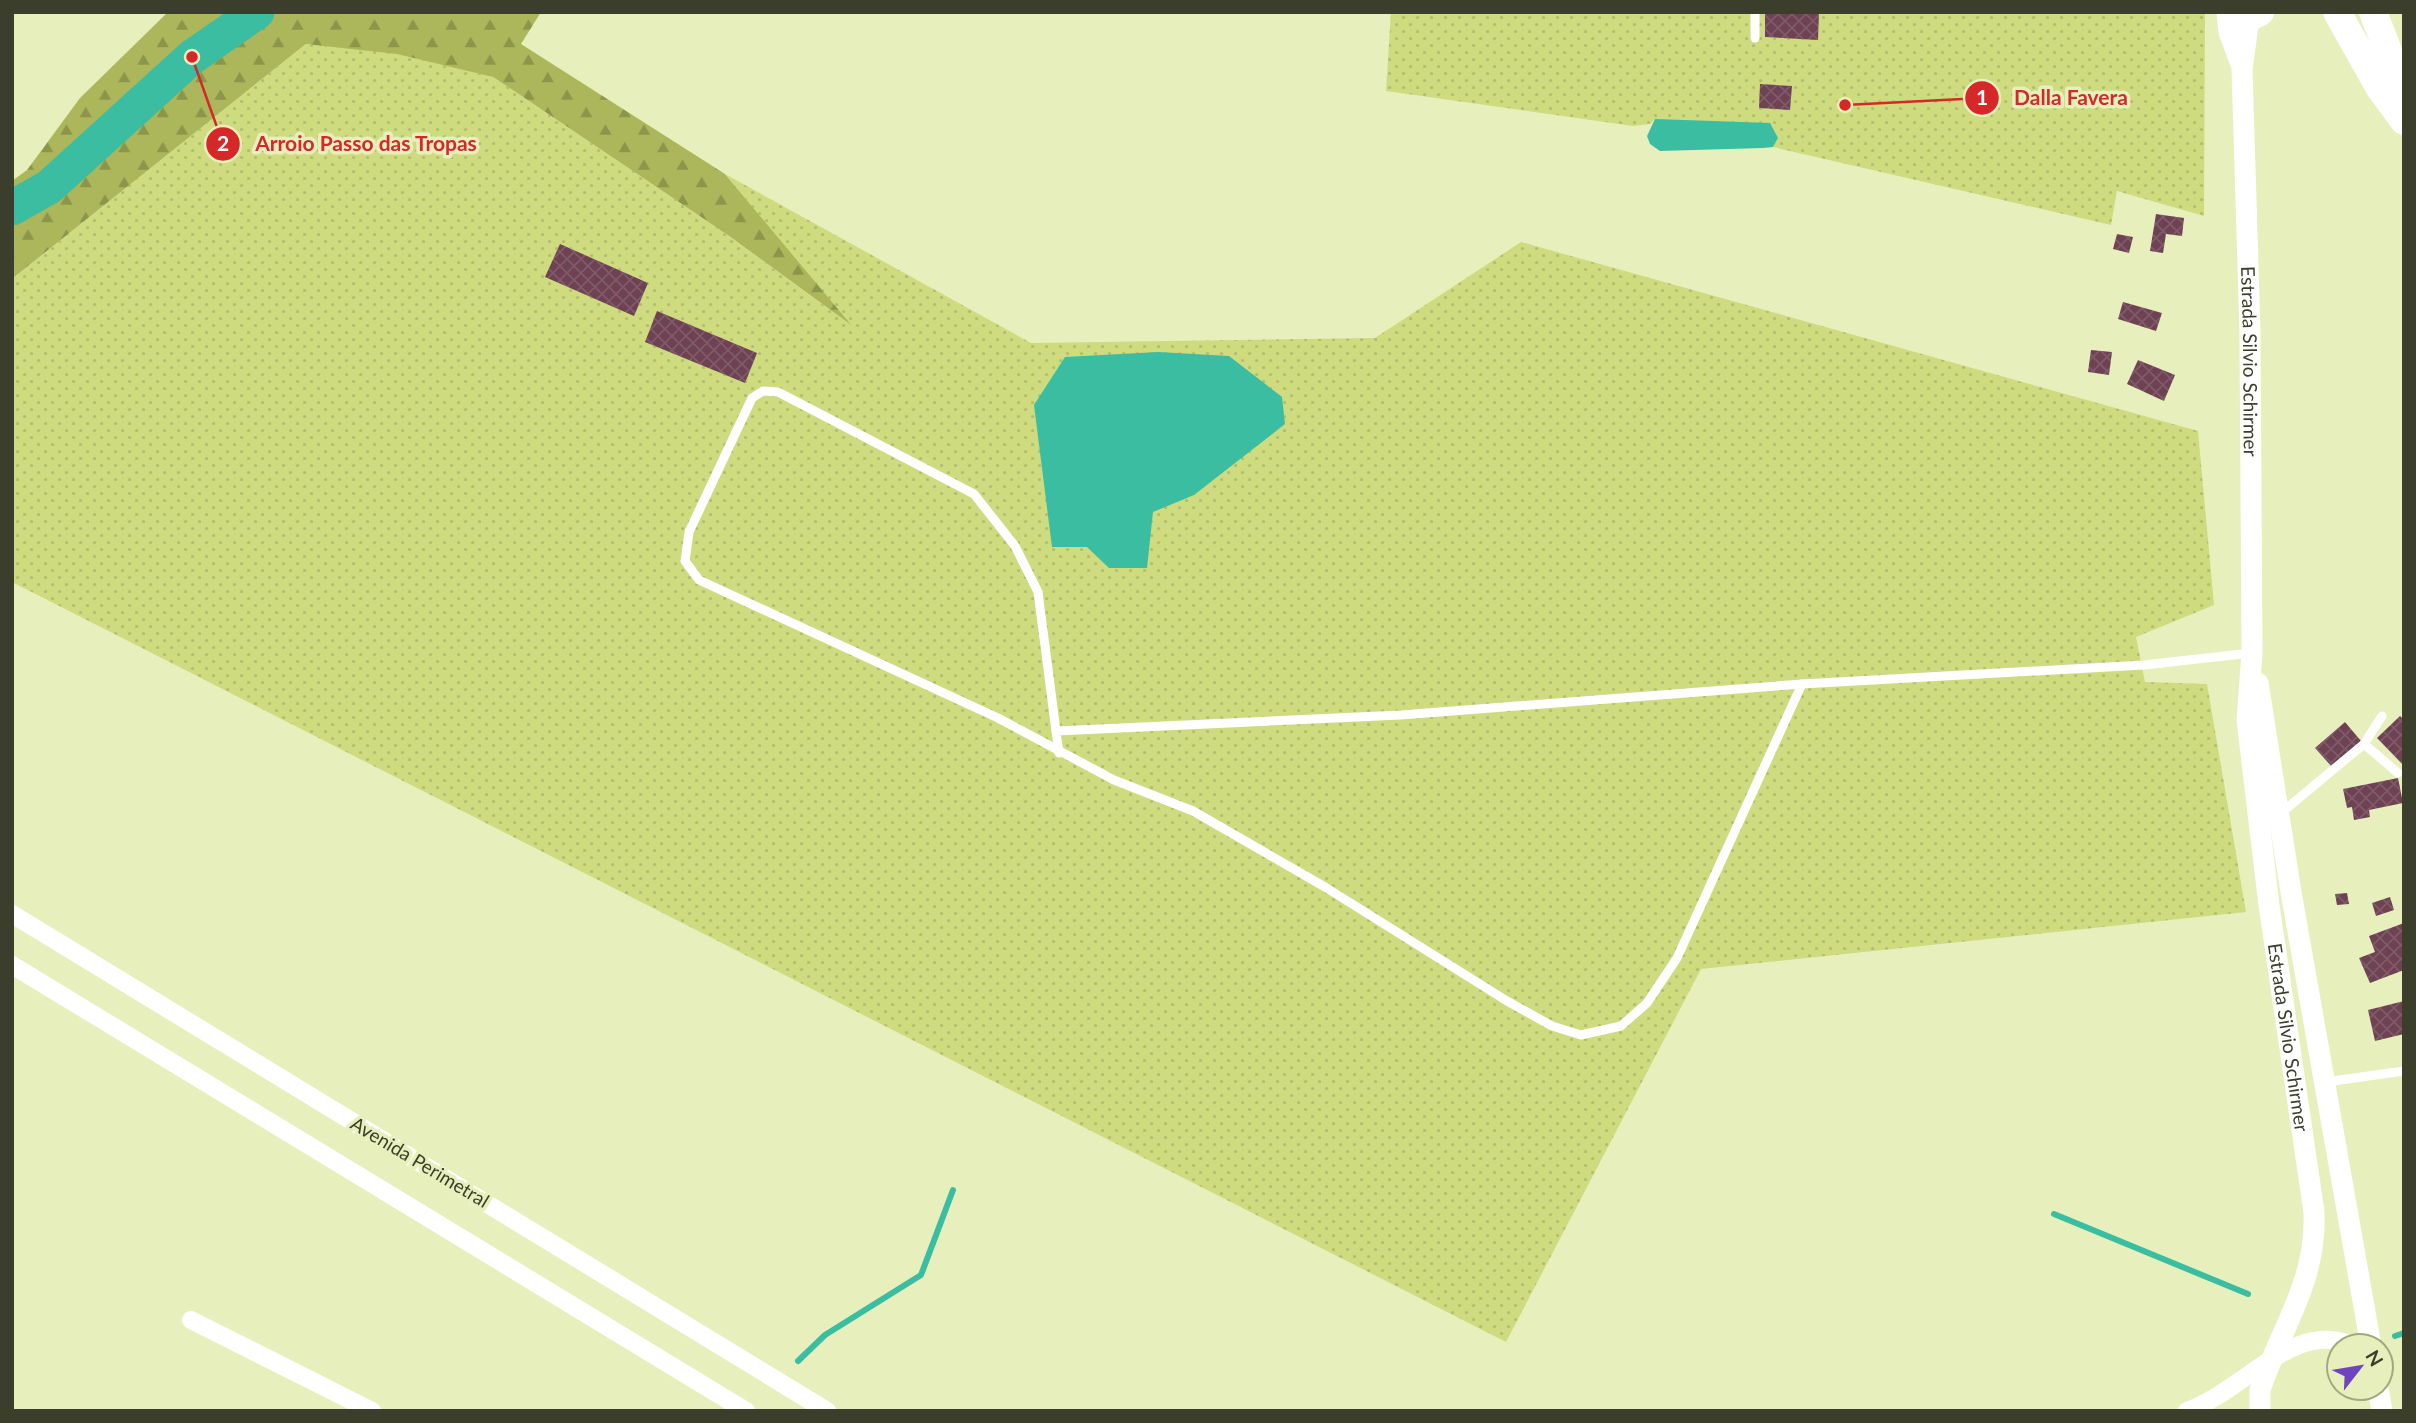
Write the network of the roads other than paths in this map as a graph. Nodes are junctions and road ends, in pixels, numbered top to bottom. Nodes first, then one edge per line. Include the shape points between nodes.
1 (1755, 12) edge
2 (2337, 12) edge
3 (2374, 12) edge
4 (2246, 14) edge
5 (1755, 38) dead end
6 (2404, 92) edge
7 (2404, 121) edge
8 (2252, 653) junction
9 (1802, 684) junction
10 (2382, 716) dead end
11 (1056, 731) junction
12 (2364, 744) junction
13 (1059, 753) junction
14 (2398, 773) dead end
15 (2280, 814) junction
16 (12, 914) edge
17 (12, 965) edge
18 (2404, 1071) edge
19 (2325, 1082) junction
20 (191, 1320) dead end
21 (2369, 1332) edge
22 (2325, 1340) edge
23 (2273, 1361) junction
24 (372, 1411) edge
25 (746, 1411) edge
26 (827, 1411) edge
27 (2188, 1411) edge
28 (2260, 1411) edge

1 - 5 lane
2 - 7 highway
3 - 6 highway
4 - 8 street, Estrada Silvio Schirmer via 2242,69
8 - 9 lane via 2144,665
8 - 15 street, Estrada Silvio Schirmer
8 - 23 street, Estrada Silvio Schirmer via 2247,720 2316,1243
9 - 11 lane via 1401,715
9 - 13 lane via 1677,958 1647,1003 1621,1026 1581,1035 1552,1026 1507,1001 1193,811
10 - 12 lane
11 - 13 lane
11 - 13 lane via 1038,592 1015,546 974,494 778,392 764,391 751,398 689,532 685,561 699,580 998,718
12 - 14 lane
12 - 15 lane
15 - 19 street, Estrada Silvio Schirmer
16 - 26 street, Avenida Perimetral
17 - 25 street
18 - 19 lane
19 - 21 street, Estrada Silvio Schirmer
20 - 24 street
22 - 23 street via 2291,1346
23 - 27 street via 2229,1391
23 - 28 street, Estrada Silvio Schirmer via 2260,1390

